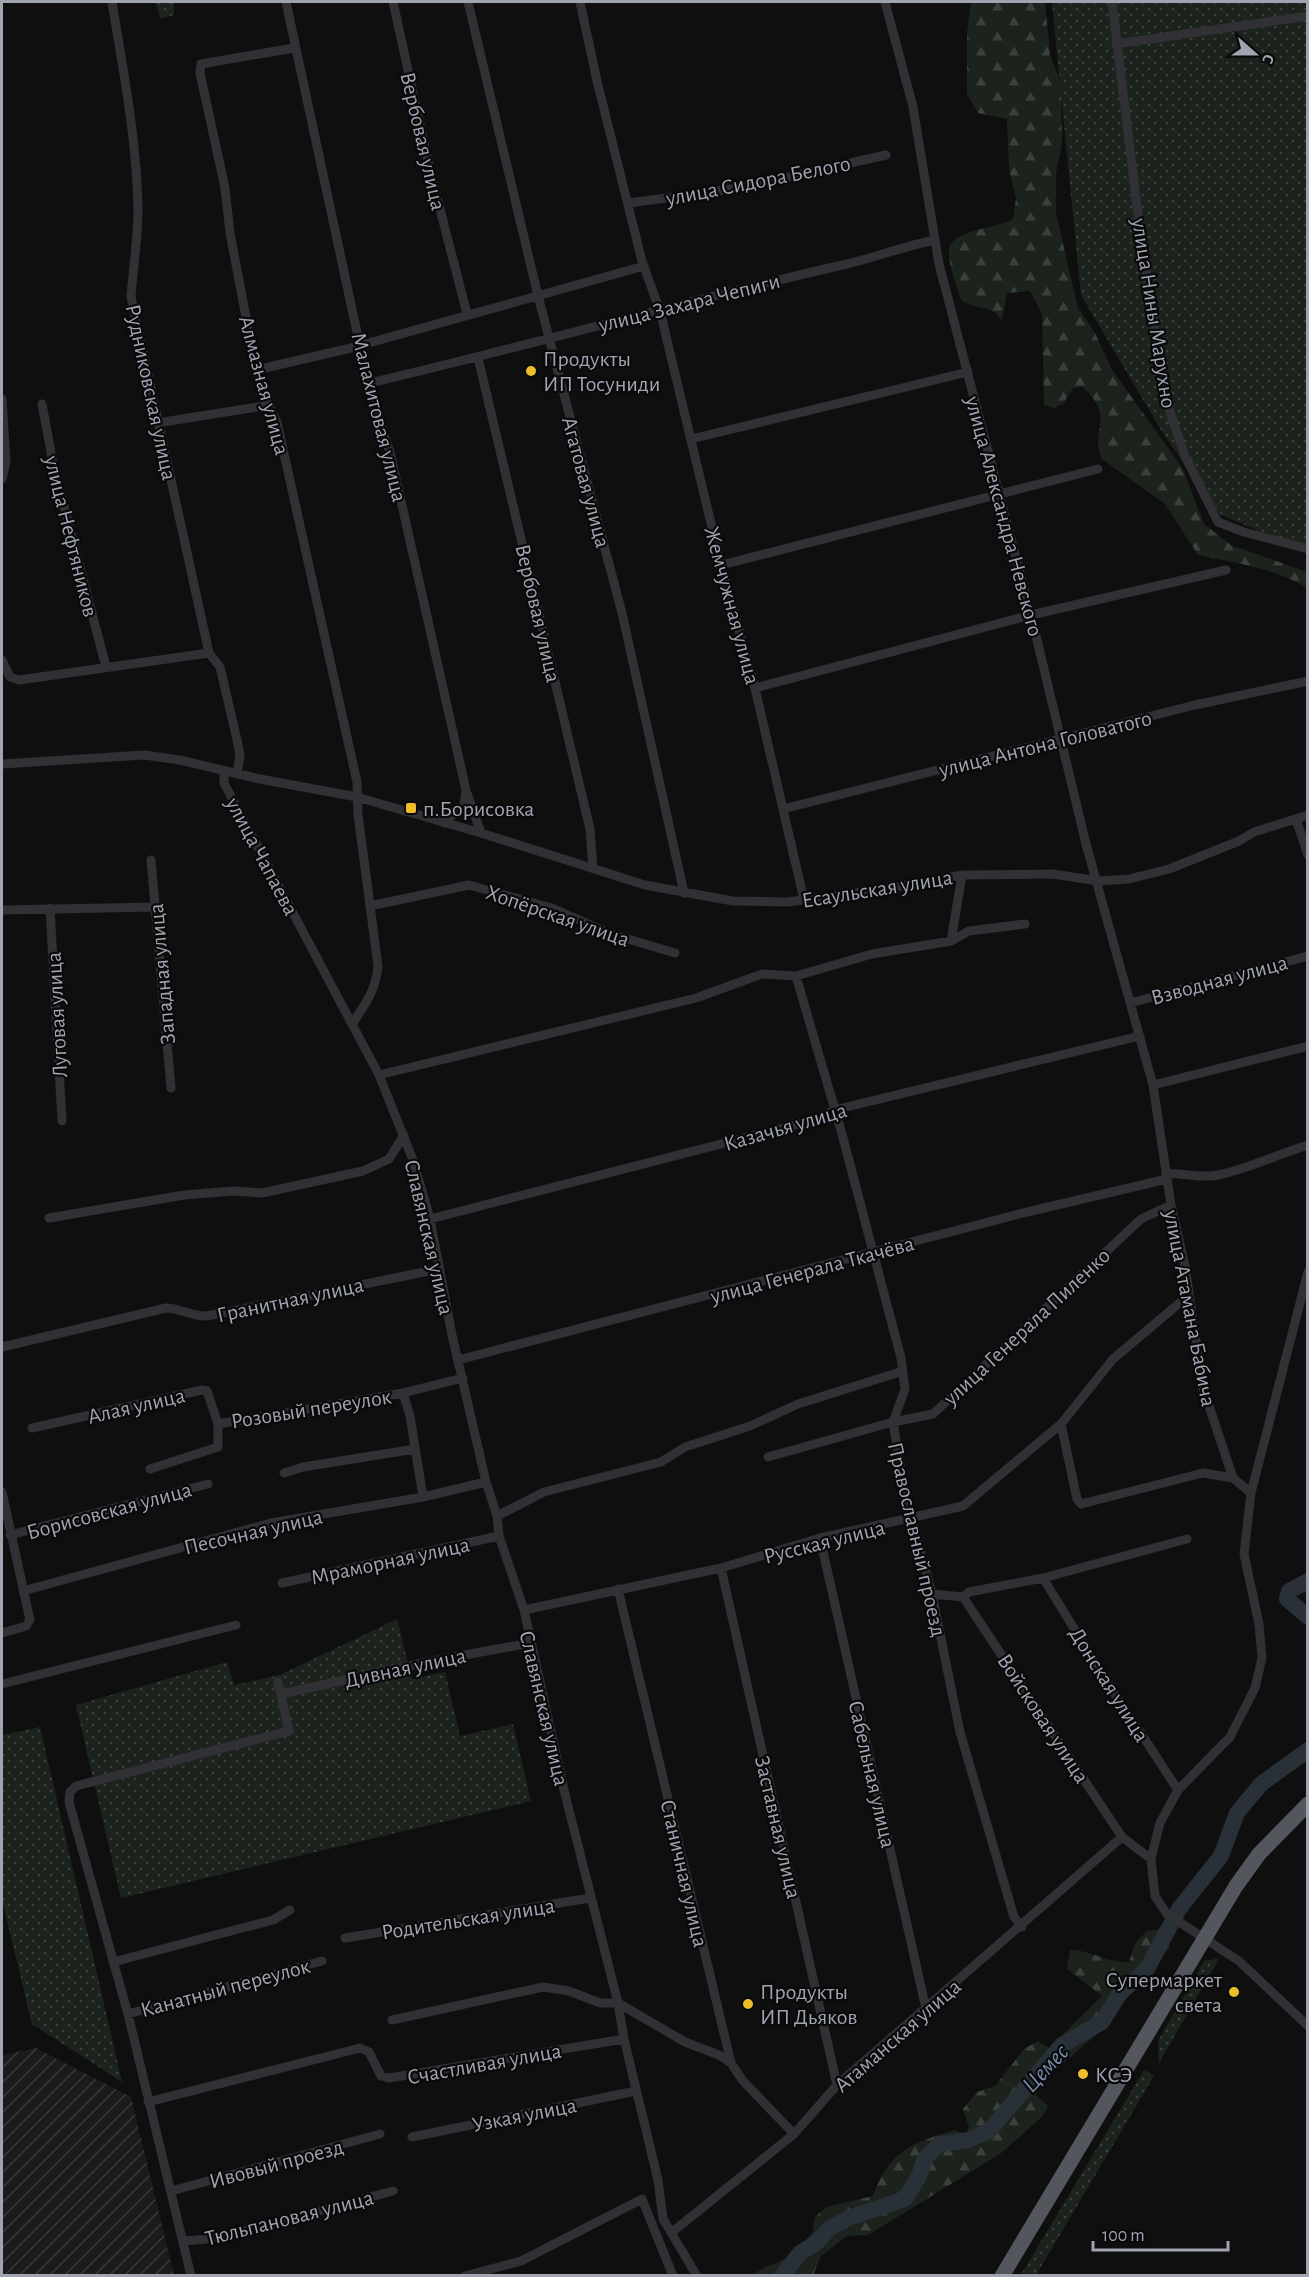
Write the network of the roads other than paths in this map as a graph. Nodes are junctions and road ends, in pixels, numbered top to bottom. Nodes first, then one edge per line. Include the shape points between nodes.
1 (112, 2) edge
2 (285, 2) edge
3 (393, 2) edge
4 (468, 2) edge
5 (580, 2) edge
6 (885, 2) edge
7 (1112, 2) edge
8 (1308, 16) edge
9 (1116, 44) junction
10 (294, 48) junction
11 (886, 155) dead end
12 (629, 203) junction
13 (934, 240) junction
14 (644, 266) junction
15 (538, 296) junction
16 (660, 311) junction
17 (467, 314) junction
18 (549, 339) junction
19 (361, 345) junction
20 (478, 358) junction
21 (256, 370) junction
22 (968, 372) junction
23 (370, 383) junction
24 (2, 399) edge
25 (42, 404) dead end
26 (270, 405) junction
27 (157, 423) junction
28 (692, 439) junction
29 (1098, 470) dead end
30 (3, 476) edge
31 (999, 493) junction
32 (1308, 549) edge
33 (721, 566) junction
34 (1226, 570) dead end
35 (1032, 615) junction
36 (209, 653) junction
37 (2, 660) edge
38 (106, 667) junction
39 (1308, 681) edge
40 (755, 688) junction
41 (1062, 740) junction
42 (2, 764) edge
43 (224, 771) junction
44 (237, 774) junction
45 (466, 790) junction
46 (357, 797) junction
47 (783, 809) junction
48 (1308, 815) edge
49 (1296, 819) junction
50 (444, 824) junction
51 (481, 833) junction
52 (1308, 855) edge
53 (151, 860) dead end
54 (593, 868) junction
55 (962, 875) junction
56 (1098, 881) junction
57 (684, 893) junction
58 (804, 900) junction
59 (370, 906) junction
60 (156, 907) junction
61 (50, 908) junction
62 (2, 910) edge
63 (1025, 924) dead end
64 (951, 941) junction
65 (675, 953) dead end
66 (1308, 956) edge
67 (796, 976) junction
68 (1130, 1003) junction
69 (352, 1024) junction
70 (1140, 1036) junction
71 (1308, 1046) edge
72 (379, 1075) junction
73 (1153, 1085) junction
74 (171, 1088) dead end
75 (834, 1110) junction
76 (62, 1121) dead end
77 (404, 1135) junction
78 (1308, 1145) edge
79 (1166, 1176) junction
80 (1171, 1205) junction
81 (49, 1218) dead end
82 (430, 1219) junction
83 (871, 1252) junction
84 (439, 1269) junction
85 (1308, 1272) edge
86 (1189, 1295) junction
87 (2, 1347) edge
88 (458, 1360) junction
89 (903, 1371) junction
90 (463, 1378) junction
91 (403, 1393) junction
92 (893, 1422) junction
93 (218, 1424) junction
94 (1061, 1424) junction
95 (32, 1428) dead end
96 (415, 1449) junction
97 (768, 1457) dead end
98 (150, 1469) dead end
99 (284, 1473) dead end
100 (1233, 1478) junction
101 (486, 1482) junction
102 (208, 1484) dead end
103 (2, 1492) edge
104 (1251, 1493) junction
105 (423, 1497) junction
106 (497, 1516) junction
107 (912, 1519) junction
108 (10, 1535) junction
109 (499, 1536) junction
110 (820, 1538) junction
111 (1187, 1539) dead end
112 (721, 1568) junction
113 (1043, 1578) junction
114 (282, 1583) dead end
115 (618, 1589) junction
116 (23, 1591) junction
117 (932, 1594) junction
118 (963, 1597) junction
119 (524, 1610) junction
120 (236, 1625) dead end
121 (2, 1633) edge
122 (530, 1643) junction
123 (278, 1682) dead end
124 (2, 1684) edge
125 (281, 1694) junction
126 (1178, 1790) junction
127 (1308, 1804) edge
128 (1122, 1837) junction
129 (1151, 1858) junction
130 (590, 1898) junction
131 (290, 1910) dead end
132 (1022, 1927) junction
133 (345, 1938) dead end
134 (1203, 1939) junction
135 (322, 1961) dead end
136 (113, 1962) junction
137 (618, 2003) junction
138 (926, 2009) junction
139 (128, 2014) junction
140 (392, 2020) dead end
141 (1308, 2026) edge
142 (624, 2039) junction
143 (731, 2063) junction
144 (837, 2085) junction
145 (636, 2091) junction
146 (148, 2102) junction
147 (380, 2134) dead end
148 (794, 2134) junction
149 (412, 2137) dead end
150 (171, 2191) junction
151 (393, 2191) dead end
152 (671, 2233) junction
153 (184, 2241) junction
154 (190, 2276) edge
155 (465, 2276) edge
156 (673, 2276) edge
157 (697, 2276) edge
158 (1002, 2276) edge

1 - 27 street, Рудниковская улица via 133,136 137,246 131,297
2 - 10 street, Малахитовая улица
3 - 17 street, Вербовая улица
4 - 15 street, Агатовая улица
5 - 12 street, Жемчужная улица
6 - 13 street, улица Александра Невского via 913,107
7 - 9 street, улица Нины Марухно
8 - 9 street
9 - 32 street, улица Нины Марухно via 1165,397 1185,456 1218,522
10 - 19 street, Малахитовая улица
10 - 21 street, Алмазная улица via 201,64
11 - 12 street, улица Сидора Белого via 739,188
12 - 14 street, Жемчужная улица
13 - 16 street, улица Захара Чепиги
13 - 22 street, улица Александра Невского
14 - 15 street
14 - 16 street, Жемчужная улица
15 - 17 street
15 - 18 street, Агатовая улица
16 - 18 street, улица Захара Чепиги
16 - 28 street, Жемчужная улица
17 - 19 street
18 - 20 street, улица Захара Чепиги
18 - 57 street, Агатовая улица via 622,613
19 - 21 street
19 - 23 street, Малахитовая улица
20 - 23 street, улица Захара Чепиги
20 - 54 street, Вербовая улица via 590,828
21 - 26 street, Алмазная улица
22 - 28 street
22 - 31 street, улица Александра Невского
23 - 45 street, Малахитовая улица via 390,452
24 - 30 street, улица Нефтяников
25 - 38 street, улица Нефтяников via 54,468
26 - 27 street
26 - 46 street, Алмазная улица via 357,782
27 - 36 street, Рудниковская улица
28 - 33 street, Жемчужная улица
29 - 31 street
31 - 33 street
31 - 35 street, улица Александра Невского
33 - 40 street, Жемчужная улица
34 - 35 street
35 - 40 street
35 - 41 street, улица Александра Невского
36 - 38 street
36 - 44 street, Рудниковская улица via 220,667 237,740
37 - 38 street via 10,677 28,680
39 - 41 street, улица Антона Головатого via 1195,705
40 - 47 street, Жемчужная улица
41 - 47 street, улица Антона Головатого
41 - 56 street, улица Александра Невского
42 - 43 street, улица Чапаева via 144,755
43 - 44 street, Есаульская улица
43 - 69 street, улица Чапаева via 224,783
44 - 46 street, Есаульская улица
45 - 50 street via 464,805
45 - 51 street, Малахитовая улица
46 - 50 street, Есаульская улица
46 - 59 street, Алмазная улица
47 - 58 street, Жемчужная улица
48 - 49 street, Есаульская улица
49 - 52 street
49 - 56 street, Есаульская улица via 1254,832 1169,869 1129,879
50 - 51 street, Есаульская улица
51 - 54 street, Есаульская улица
53 - 60 street, Западная улица
54 - 57 street, Есаульская улица
55 - 56 street, Есаульская улица via 1053,874
55 - 58 street, Есаульская улица
55 - 64 street
56 - 68 street
57 - 58 street, Есаульская улица via 733,901
59 - 65 street, Хопёрская улица via 469,885 552,908 611,934
59 - 69 street, Алмазная улица via 377,982
60 - 61 street
60 - 74 street, Западная улица
61 - 62 street
61 - 76 street, Луговая улица
63 - 64 street via 969,931
64 - 67 street via 872,954
66 - 68 street, Взводная улица
67 - 72 street via 762,974 696,998
67 - 75 street, Православный проезд
68 - 70 street
69 - 72 street, улица Чапаева
70 - 73 street, улица Атамана Бабича
70 - 75 street, Казачья улица
71 - 73 street
72 - 77 street, Славянская улица
73 - 79 street, улица Атамана Бабича
75 - 82 street, Казачья улица via 818,1119
75 - 83 street, Православный проезд
77 - 81 street via 389,1159 352,1174 262,1193 183,1195
77 - 82 street, Славянская улица
78 - 79 street, улица Генерала Ткачёва via 1216,1175 1181,1172
79 - 80 street, улица Атамана Бабича
79 - 83 street, улица Генерала Ткачёва
80 - 86 street, улица Атамана Бабича
80 - 92 street, улица Генерала Пиленко via 1141,1219 933,1414
82 - 84 street, Славянская улица
83 - 88 street, улица Генерала Ткачёва
83 - 89 street, Православный проезд
84 - 87 street, Гранитная улица via 207,1316 166,1308
84 - 88 street, Славянская улица
85 - 104 street
86 - 94 street, Русская улица via 1113,1359
86 - 100 street, улица Атамана Бабича via 1203,1388
88 - 90 street, Славянская улица
89 - 92 street, Православный проезд via 904,1389
89 - 106 street via 798,1404 750,1426 685,1447 660,1462 544,1492
90 - 91 street, Розовый переулок
90 - 101 street, Славянская улица
91 - 93 street, Розовый переулок
91 - 96 street
92 - 97 street, улица Генерала Пиленко
92 - 107 street, Православный проезд
93 - 95 street, Алая улица via 211,1396 202,1390
93 - 98 street via 219,1442 214,1451
94 - 100 street via 1081,1504 1203,1473
94 - 107 street, Русская улица via 963,1506
96 - 99 street
96 - 105 street
100 - 104 street
101 - 105 street, Песочная улица
101 - 106 street, Славянская улица
102 - 108 street, Борисовская улица
103 - 108 street
104 - 126 street via 1244,1554 1262,1658 1255,1688 1230,1737
105 - 116 street, Песочная улица via 271,1523
106 - 109 street, Славянская улица
107 - 110 street, Русская улица
107 - 117 street, Православный проезд
108 - 116 street
109 - 114 street, Мраморная улица
109 - 119 street, Славянская улица
110 - 112 street, Русская улица
110 - 138 street, Сабельная улица
111 - 113 street
112 - 115 street, Русская улица
112 - 144 street, Заставная улица
113 - 118 street via 969,1592
113 - 126 street, Донская улица
115 - 119 street, Русская улица
115 - 143 street, Станичная улица
116 - 121 street via 30,1624
117 - 118 street
117 - 132 street, Православный проезд via 960,1732 1014,1917
118 - 128 street, Войсковая улица
119 - 122 street, Славянская улица
120 - 124 street
122 - 125 street, Дивная улица
122 - 130 street, Славянская улица
123 - 125 street
125 - 136 street via 289,1731 76,1786 70,1792 69,1802
126 - 129 street via 1160,1823
127 - 134 highway via 1259,1854
128 - 129 street, Войсковая улица
128 - 132 street, Атаманская улица
129 - 134 street via 1155,1896 1167,1914
130 - 133 street, Родительская улица
130 - 137 street, Славянская улица
131 - 136 street via 273,1920
132 - 138 street, Атаманская улица
134 - 141 street via 1239,1961
134 - 158 highway
135 - 139 street, Канатный переулок
136 - 139 street
137 - 140 street via 600,2003 569,1991 543,1987
137 - 142 street, Славянская улица
137 - 143 street
138 - 144 street, Атаманская улица
139 - 146 street
142 - 145 street, Славянская улица
142 - 146 street, Счастливая улица via 389,2078 381,2076 369,2052 360,2048
143 - 148 street, Станичная улица
144 - 148 street, Атаманская улица
145 - 149 street, Узкая улица
145 - 152 street, Славянская улица via 658,2180 663,2219
146 - 150 street
147 - 150 street, Ивовый проезд
148 - 152 street, Атаманская улица
150 - 153 street
151 - 153 street, Тюльпановая улица via 219,2238
152 - 157 street, Славянская улица
153 - 154 street
155 - 156 street via 521,2261 642,2199

